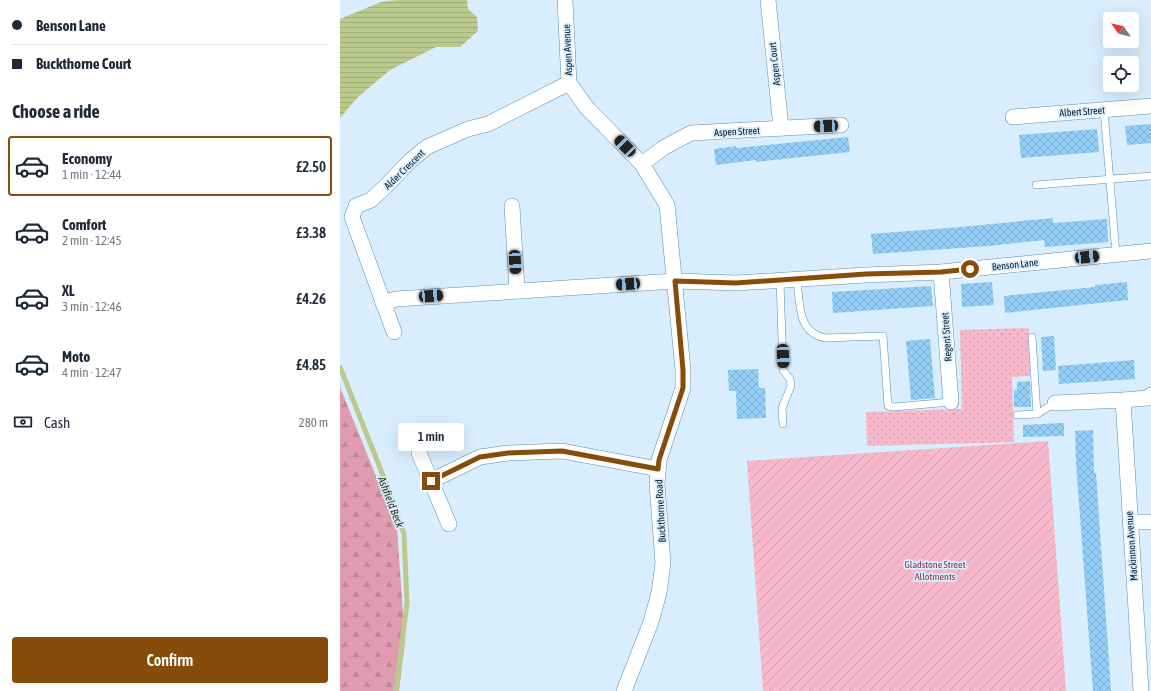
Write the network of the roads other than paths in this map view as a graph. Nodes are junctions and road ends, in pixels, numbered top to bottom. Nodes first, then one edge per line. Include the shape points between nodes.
1 (565, 0) edge
2 (768, 0) edge
3 (569, 82) junction
4 (1151, 106) edge
5 (1104, 110) junction
6 (1013, 117) dead end
7 (841, 125) dead end
8 (781, 128) junction
9 (642, 164) junction
10 (1151, 176) edge
11 (1110, 180) junction
12 (1036, 186) dead end
13 (512, 206) dead end
14 (1151, 251) edge
15 (1116, 254) junction
16 (941, 272) junction
17 (798, 280) junction
18 (675, 281) junction
19 (780, 281) junction
20 (517, 291) junction
21 (383, 303) junction
22 (394, 332) dead end
23 (1032, 337) dead end
24 (1151, 395) edge
25 (1123, 400) junction
26 (951, 402) joint
27 (1055, 403) joint
28 (1037, 414) junction
29 (1017, 415) dead end
30 (783, 424) dead end
31 (419, 453) dead end
32 (658, 469) junction
33 (431, 481) junction
34 (1130, 522) junction
35 (1151, 522) edge
36 (449, 524) dead end
37 (624, 691) edge
38 (1141, 691) edge

1 - 3 street, Aspen Avenue
2 - 8 street, Aspen Court
3 - 9 street, Aspen Avenue via 587,108
3 - 21 street, Alder Crescent via 488,124 427,147 410,160 371,200 356,206 352,217
4 - 5 street, Albert Street
5 - 6 street, Albert Street
5 - 11 lane
7 - 8 street, Aspen Street
8 - 9 street, Aspen Street via 691,133 663,148
9 - 18 street, Aspen Avenue via 667,205
10 - 11 lane
11 - 12 lane
11 - 15 lane
13 - 20 street
14 - 15 street, Benson Lane
15 - 16 street, Benson Lane
16 - 17 street, Benson Lane via 866,274
16 - 26 street, Regent Street
17 - 19 street, Benson Lane
17 - 26 lane via 803,321 808,330 816,336 883,336 888,406
18 - 19 street, Benson Lane
18 - 20 street
18 - 32 street, Buckthorne Road via 683,388
19 - 30 lane via 783,370 790,379 791,386 782,408
20 - 21 street via 396,298
21 - 22 street, Alder Crescent
23 - 28 lane
24 - 25 street via 1148,398
25 - 27 street
25 - 34 street, Mackinnon Avenue
27 - 28 lane
28 - 29 lane
31 - 33 street
32 - 33 street via 562,451 508,453 480,457
32 - 37 street, Buckthorne Road via 663,563 659,593 651,622
33 - 36 street
34 - 35 street
34 - 38 street, Mackinnon Avenue

